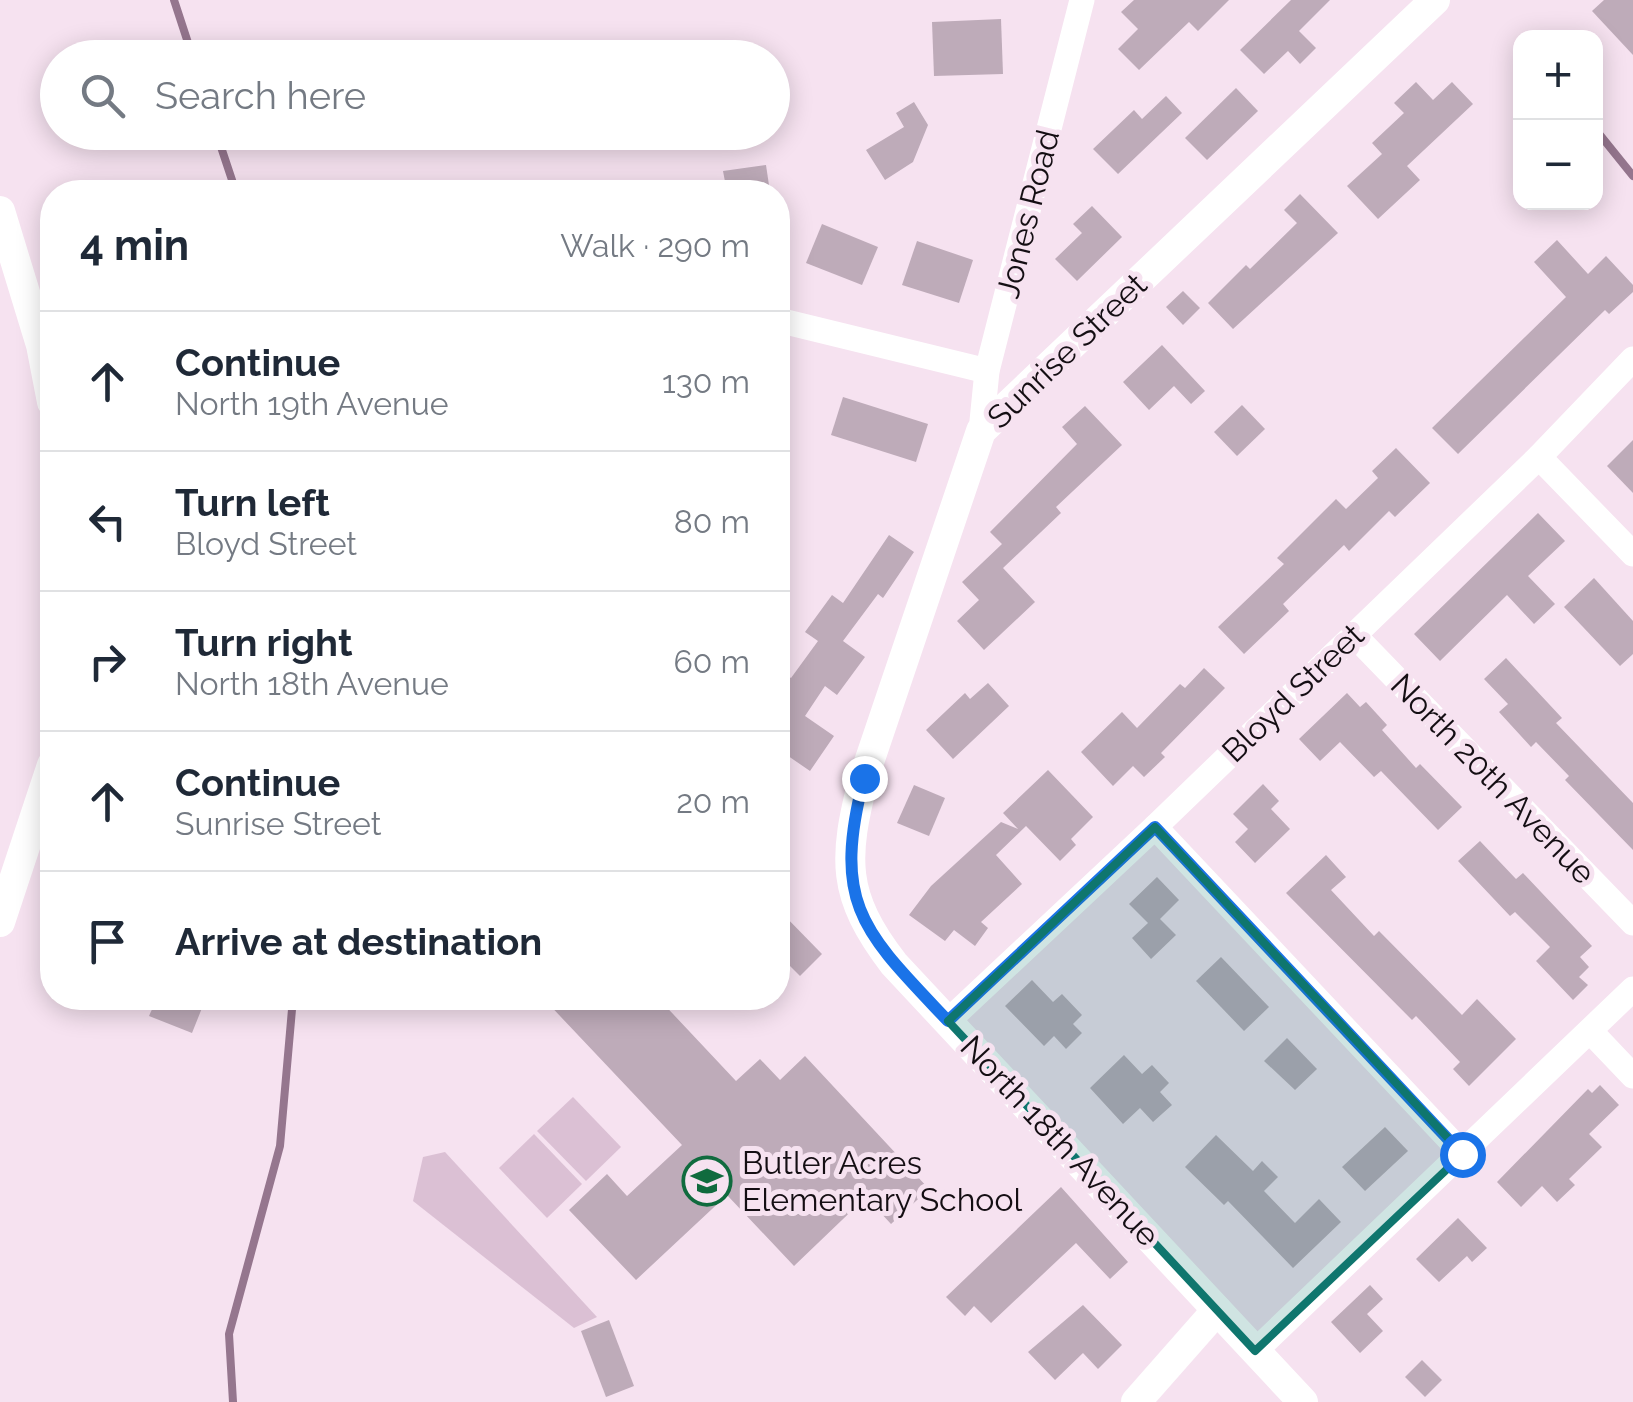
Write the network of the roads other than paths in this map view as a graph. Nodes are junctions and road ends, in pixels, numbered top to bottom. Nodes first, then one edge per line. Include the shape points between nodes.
1 (1082, 0) edge
2 (1435, 0) edge
3 (0, 211) edge
4 (790, 323) edge
5 (40, 344) edge
6 (1633, 359) edge
7 (987, 372) junction
8 (982, 430) junction
9 (1540, 456) junction
10 (1633, 554) edge
11 (1353, 634) junction
12 (40, 801) edge
13 (1155, 827) junction
14 (850, 862) joint
15 (0, 922) edge
16 (1633, 923) edge
17 (1633, 989) edge
18 (948, 1021) junction
19 (1591, 1032) junction
20 (1633, 1076) edge
21 (1462, 1154) junction
22 (1218, 1310) junction
23 (1255, 1351) junction
24 (1136, 1402) edge
25 (1303, 1402) edge

1 - 7 street, Jones Road
2 - 8 street, Sunrise Street
3 - 5 street
4 - 7 street
6 - 9 street, Bloyd Street
7 - 8 street, Jones Road
8 - 14 street, Sunrise Street via 864,778
9 - 10 street
9 - 11 street, Bloyd Street
11 - 13 street, Bloyd Street
11 - 16 street, North 20th Avenue
12 - 15 street
13 - 18 street, Bloyd Street
13 - 21 street
14 - 18 street, North 18th Avenue via 854,896 870,932
17 - 19 street
18 - 22 street, North 18th Avenue
19 - 20 street
19 - 21 street
21 - 23 street
22 - 23 street, North 18th Avenue
22 - 24 street
23 - 25 street, North 18th Avenue

